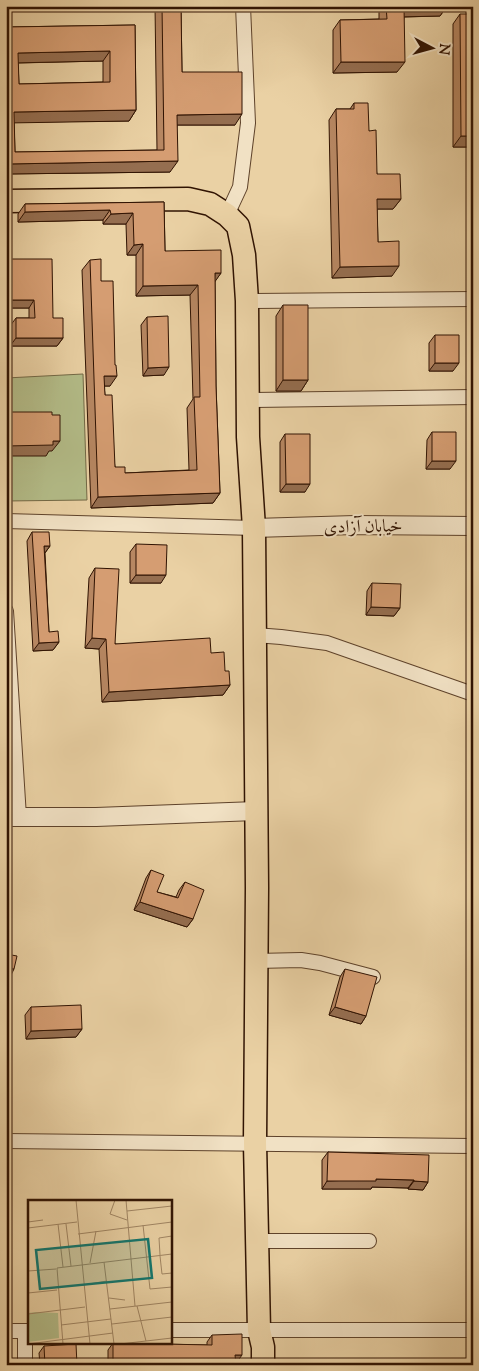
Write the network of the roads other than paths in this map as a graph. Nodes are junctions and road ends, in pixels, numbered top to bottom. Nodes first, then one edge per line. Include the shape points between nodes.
1 (242, 6) edge
2 (6, 201) edge
3 (227, 215) junction
4 (473, 299) edge
5 (247, 301) junction
6 (473, 397) edge
7 (248, 400) junction
8 (6, 521) edge
9 (473, 526) edge
10 (254, 528) junction
11 (6, 611) edge
12 (254, 635) junction
13 (473, 694) edge
14 (256, 811) junction
15 (13, 817) edge
16 (256, 961) junction
17 (373, 976) edge
18 (6, 1140) edge
19 (255, 1143) junction
20 (473, 1146) edge
21 (257, 1241) junction
22 (370, 1241) dead end
23 (171, 1330) edge
24 (259, 1330) junction
25 (473, 1330) edge
26 (6, 1331) edge
27 (27, 1331) edge
28 (25, 1365) edge
29 (250, 1365) edge
30 (263, 1365) edge

1 - 3 street via 248,123 240,187
2 - 3 highway via 188,199 210,204
3 - 5 highway via 238,226 244,255
4 - 5 street
5 - 7 highway
6 - 7 street
7 - 10 highway
8 - 10 street
9 - 10 street, خیابان آزادی
10 - 12 highway
11 - 15 street
12 - 13 street via 327,643
12 - 14 highway
14 - 15 street
14 - 16 highway
16 - 17 street via 320,962
16 - 19 highway
18 - 19 street
19 - 20 street
19 - 21 highway
21 - 22 street
21 - 24 highway
23 - 24 street
24 - 25 street
24 - 29 highway via 251,1347
24 - 30 highway
26 - 27 street
27 - 28 street

